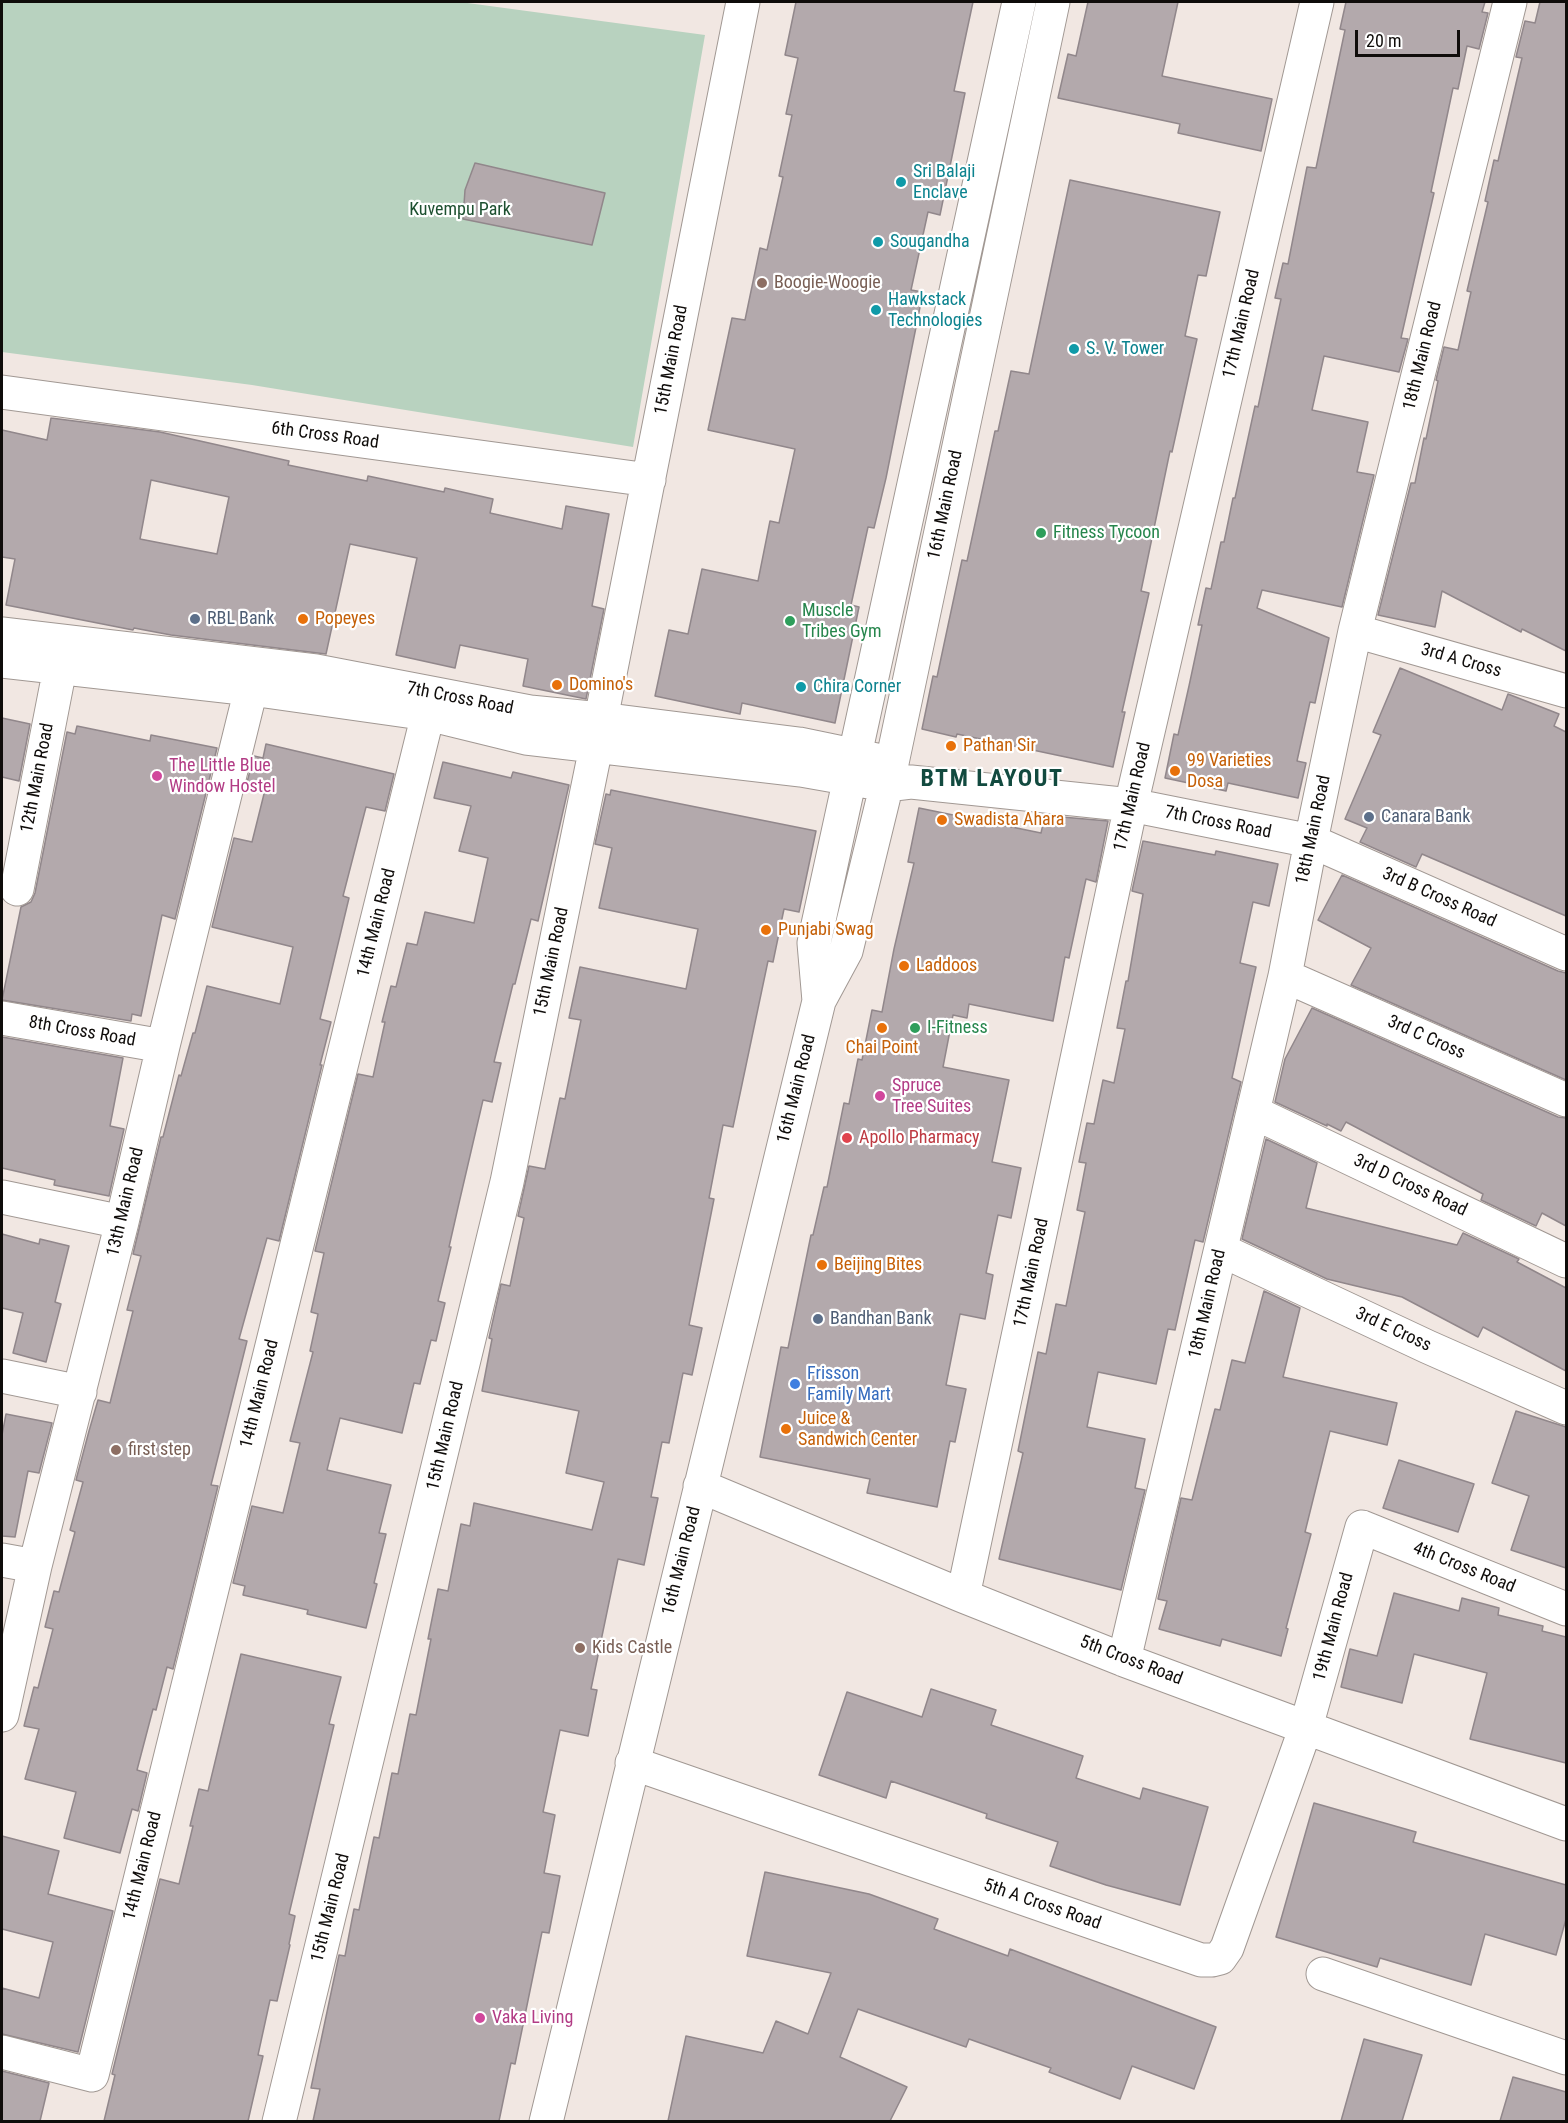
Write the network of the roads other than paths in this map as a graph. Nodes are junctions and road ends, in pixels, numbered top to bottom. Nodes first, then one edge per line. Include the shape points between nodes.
1 (744, 2) edge
2 (1018, 2) edge
3 (1053, 2) edge
4 (1317, 2) edge
5 (1510, 2) edge
6 (2, 392) edge
7 (649, 480) junction
8 (1356, 631) junction
9 (2, 634) edge
10 (2, 661) edge
11 (60, 668) junction
12 (251, 689) junction
13 (1566, 691) edge
14 (428, 714) junction
15 (598, 733) junction
16 (851, 767) junction
17 (896, 777) junction
18 (1131, 805) junction
19 (1311, 841) junction
20 (17, 889) dead end
21 (1566, 954) edge
22 (1285, 976) junction
23 (819, 1001) junction
24 (2, 1018) edge
25 (163, 1046) junction
26 (1566, 1100) edge
27 (1253, 1112) junction
28 (2, 1197) edge
29 (122, 1222) junction
30 (1221, 1250) junction
31 (1566, 1261) edge
32 (2, 1377) edge
33 (80, 1392) junction
34 (1566, 1408) edge
35 (700, 1486) junction
36 (1362, 1527) joint
37 (2, 1560) edge
38 (35, 1566) junction
39 (963, 1596) junction
40 (1566, 1609) edge
41 (1125, 1660) junction
42 (2, 1715) edge
43 (1306, 1727) junction
44 (632, 1763) junction
45 (1566, 1824) edge
46 (1323, 1974) dead end
47 (2, 2052) edge
48 (1566, 2058) edge
49 (279, 2121) edge
50 (546, 2121) edge

1 - 7 street, 15th Main Road
2 - 16 street, 16th Main Road
3 - 17 street, 16th Main Road
4 - 18 street, 17th Main Road
5 - 8 street, 18th Main Road
6 - 7 street, 6th Cross Road
7 - 15 street, 15th Main Road
8 - 13 street, 3rd A Cross
8 - 19 street, 18th Main Road
9 - 15 street, 7th Cross Road via 316,671 530,712
10 - 11 street, 7th Cross Road
11 - 12 street, 7th Cross Road
11 - 20 street, 12th Main Road
12 - 14 street, 7th Cross Road
12 - 25 street, 13th Main Road
14 - 15 street, 7th Cross Road via 526,738
14 - 47 street, 14th Main Road via 92,2075
15 - 16 street, 7th Cross Road via 801,770
15 - 49 street, 15th Main Road via 507,1182
16 - 17 street, 7th Cross Road
16 - 23 street, 16th Main Road via 814,943
17 - 18 street, 7th Cross Road
17 - 23 street, 16th Main Road via 846,951
18 - 19 street, 7th Cross Road
18 - 39 street, 17th Main Road
19 - 21 street, 3rd B Cross Road
19 - 22 street, 18th Main Road
22 - 26 street, 3rd C Cross
22 - 27 street, 18th Main Road
23 - 35 street, 16th Main Road
24 - 25 street, 8th Cross Road
25 - 29 street, 13th Main Road
27 - 30 street, 18th Main Road
27 - 31 street, 3rd D Cross Road
28 - 29 street
29 - 33 street, 13th Main Road
30 - 34 street, 3rd E Cross
30 - 41 street, 18th Main Road
32 - 33 street
33 - 38 street, 13th Main Road
35 - 39 street, 5th Cross Road
35 - 44 street, 16th Main Road
36 - 40 street, 4th Cross Road
36 - 43 street, 19th Main Road
37 - 38 street
38 - 42 street, 13th Main Road
39 - 41 street, 5th Cross Road
41 - 43 street, 5th Cross Road
43 - 44 street, 5th A Cross Road via 1227,1948 1220,1958 1212,1960 1201,1960
43 - 45 street, 5th Cross Road
44 - 50 street, 16th Main Road
46 - 48 street

